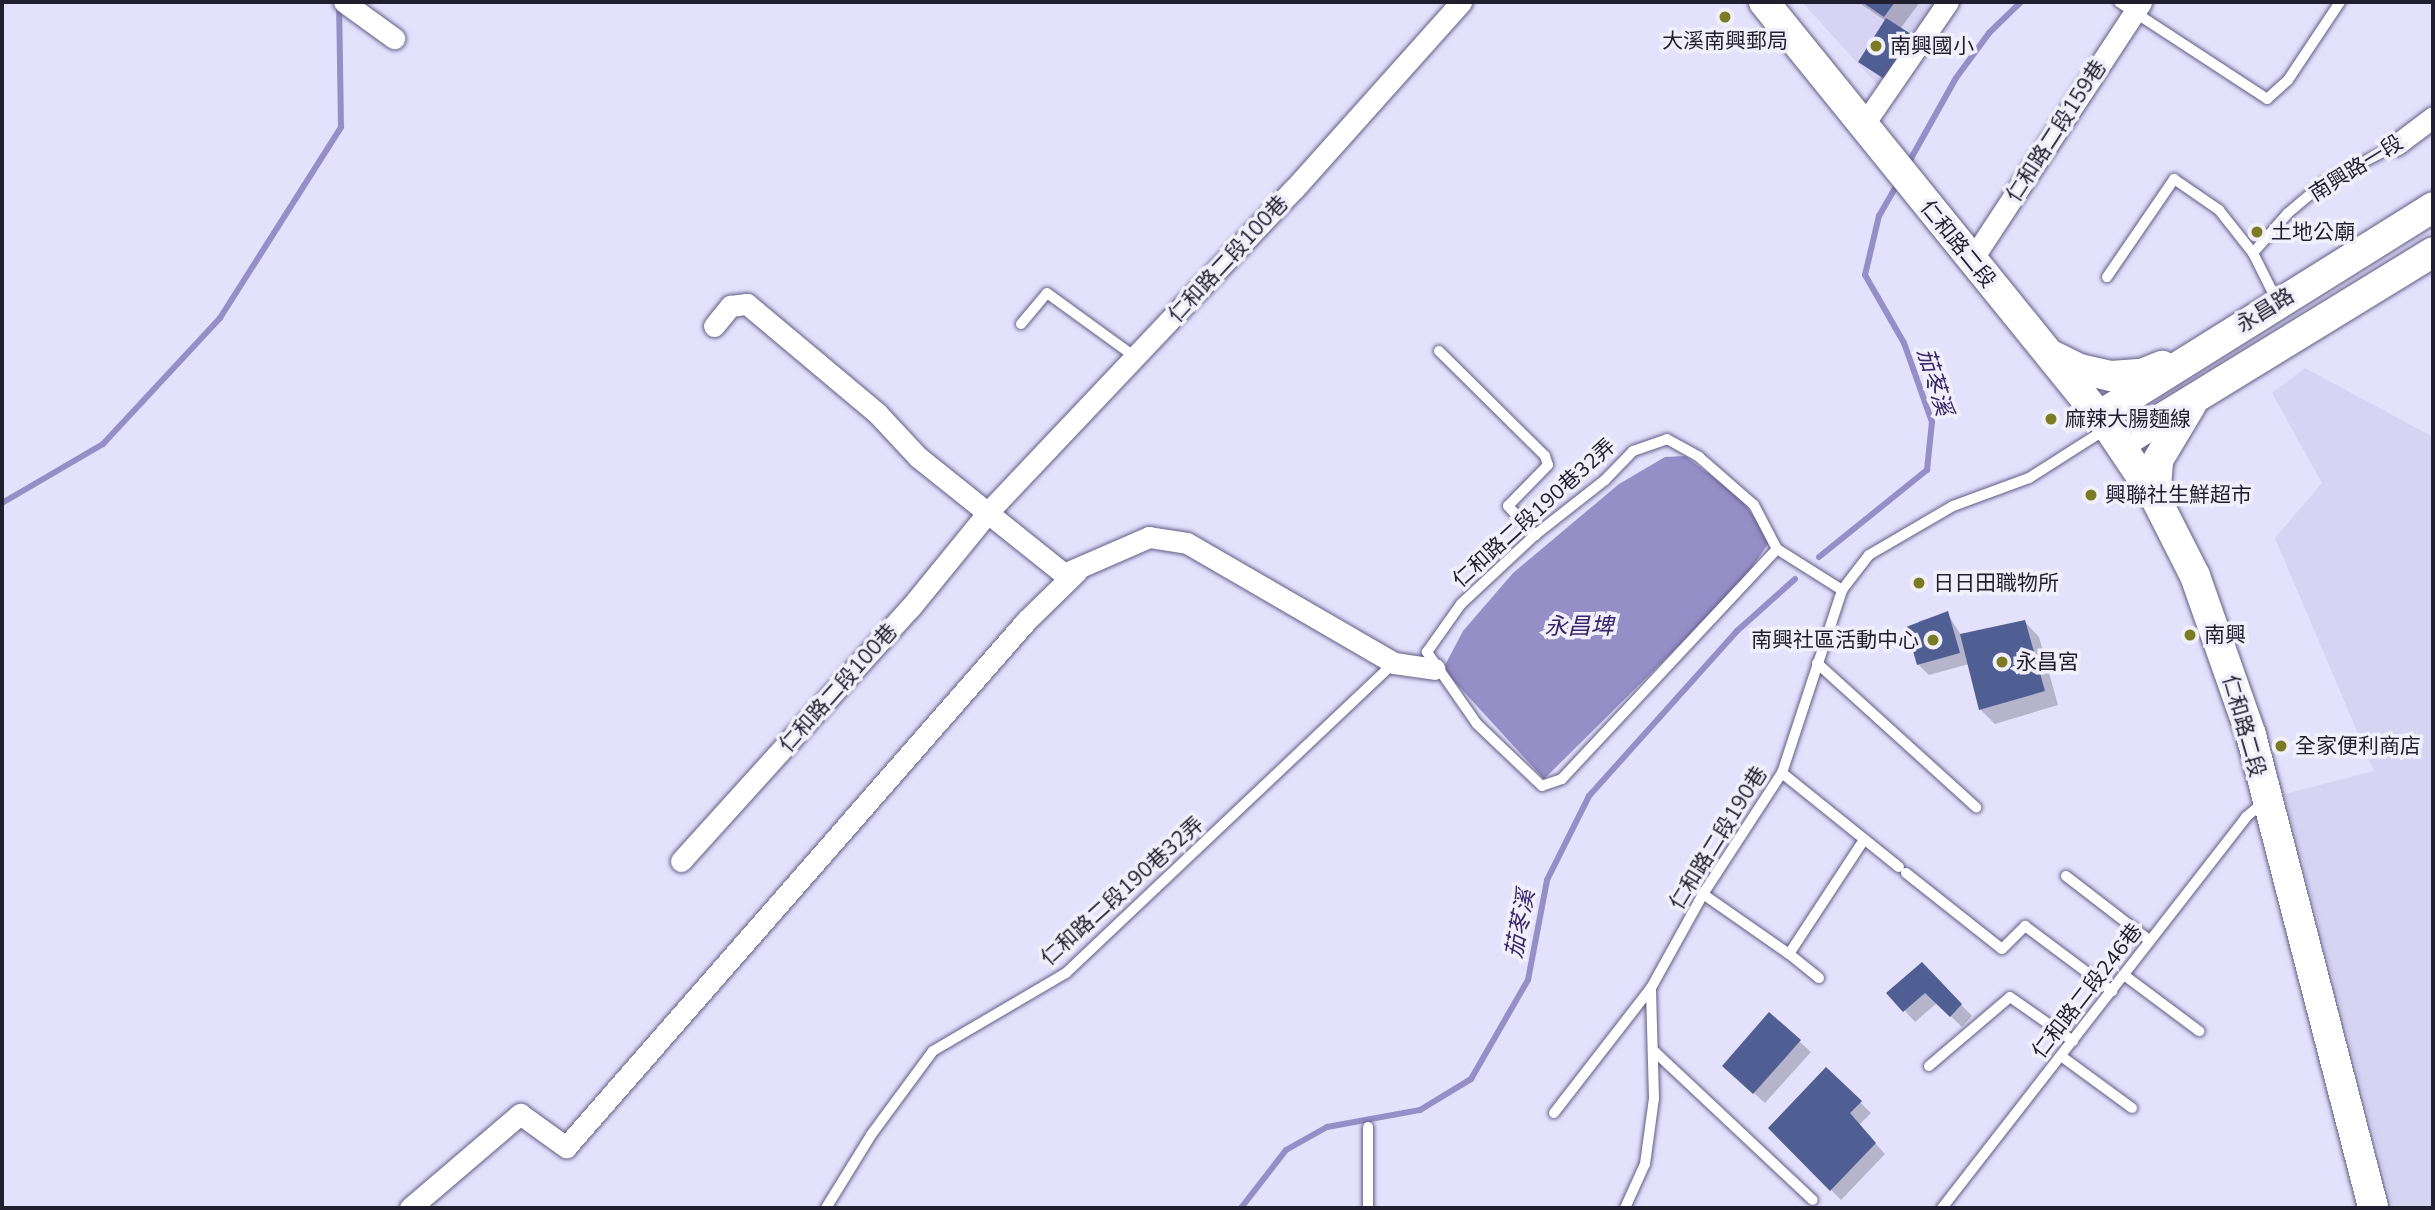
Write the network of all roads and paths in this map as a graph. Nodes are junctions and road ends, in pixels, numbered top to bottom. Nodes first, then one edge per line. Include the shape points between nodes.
1 (344, 2) edge
2 (1461, 2) edge
3 (1764, 2) edge
4 (1948, 2) edge
5 (2340, 2) edge
6 (2132, 5) edge
7 (394, 38) dead end
8 (2433, 117) edge
9 (1864, 124) junction
10 (2396, 145) joint
11 (2433, 207) edge
12 (2253, 253) junction
13 (2433, 253) edge
14 (1971, 261) junction
15 (2107, 278) dead end
16 (2277, 301) junction
17 (1021, 324) dead end
18 (714, 326) dead end
19 (2201, 350) junction
20 (1439, 351) dead end
21 (2046, 352) junction
22 (1135, 357) junction
23 (2197, 396) junction
24 (2109, 429) junction
25 (2155, 497) junction
26 (990, 510) junction
27 (1535, 535) junction
28 (1777, 549) junction
29 (1077, 571) junction
30 (1842, 590) junction
31 (1394, 663) junction
32 (1817, 663) junction
33 (1435, 669) junction
34 (1782, 773) junction
35 (2264, 801) junction
36 (1976, 807) dead end
37 (1864, 840) junction
38 (681, 861) dead end
39 (2066, 876) dead end
40 (1703, 894) junction
41 (2150, 941) junction
42 (1789, 954) junction
43 (2124, 975) junction
44 (1819, 978) dead end
45 (1651, 988) junction
46 (2112, 991) junction
47 (2199, 1031) dead end
48 (2073, 1041) junction
49 (1653, 1050) junction
50 (2061, 1056) junction
51 (1929, 1066) dead end
52 (2132, 1108) dead end
53 (1554, 1114) dead end
54 (1368, 1127) dead end
55 (1813, 1200) dead end
56 (410, 1208) edge
57 (826, 1208) edge
58 (1368, 1208) edge
59 (1625, 1208) edge
60 (1942, 1208) edge
61 (2373, 1208) edge

1 - 7 street
2 - 22 street, 仁和路二段100巷
3 - 9 main road, 仁和路二段
4 - 9 street
5 - 6 lane via 2288,80 2267,99
6 - 14 street, 仁和路二段159巷
8 - 10 street, 南興路一段
9 - 14 main road, 仁和路二段
10 - 12 lane, 南興路一段 via 2325,182 2288,213
11 - 16 main road, 永昌路
12 - 15 lane via 2218,209 2174,179
12 - 16 lane
13 - 23 main road, 永昌路
14 - 21 main road, 仁和路二段
16 - 19 main road, 永昌路
17 - 22 lane via 1047,293
18 - 26 street via 730,306 747,304 878,414 918,457
19 - 21 main road via 2142,374 2111,376 2080,369
19 - 24 main road, 永昌路
20 - 27 lane via 1545,456 1548,465 1508,506
21 - 24 main road, 仁和路二段
22 - 26 street, 仁和路二段100巷
23 - 24 main road, 永昌路
23 - 25 main road via 2162,450 2154,477
24 - 25 main road, 仁和路二段
24 - 30 lane, 仁和路二段190巷 via 2029,478 1952,506 1869,555
25 - 35 main road, 仁和路二段 via 2195,576 2250,735
26 - 29 street via 1047,564 1064,574
26 - 38 street, 仁和路二段100巷 via 910,608
27 - 28 lane, 仁和路二段190巷32弄 via 1605,480 1633,450 1667,439 1699,457 1754,505
27 - 33 lane, 仁和路二段190巷32弄 via 1461,604 1427,652
28 - 30 lane
28 - 33 lane via 1562,779 1542,786 1477,724
29 - 31 street via 1149,537 1186,543
29 - 56 street via 1026,621 566,1147 520,1114
30 - 32 lane, 仁和路二段190巷
31 - 33 street
31 - 57 lane, 仁和路二段190巷32弄 via 1066,972 933,1051 871,1135
32 - 34 lane, 仁和路二段190巷
32 - 36 lane
34 - 37 lane
34 - 40 lane, 仁和路二段190巷
35 - 41 lane, 仁和路二段246巷 via 2246,817
35 - 61 main road, 仁和路二段
37 - 42 lane
37 - 46 lane via 2003,949 2025,926
39 - 41 lane
40 - 42 lane
40 - 45 lane, 仁和路二段190巷
41 - 43 lane, 仁和路二段246巷
42 - 44 lane
43 - 46 lane, 仁和路二段246巷
43 - 47 lane
45 - 49 lane
45 - 53 lane, 仁和路二段190巷
46 - 48 lane, 仁和路二段246巷
48 - 50 lane, 仁和路二段246巷
48 - 51 lane via 2010,997
49 - 55 lane
49 - 59 lane via 1654,1098 1645,1164
50 - 52 lane
50 - 60 lane, 仁和路二段246巷
54 - 58 lane

